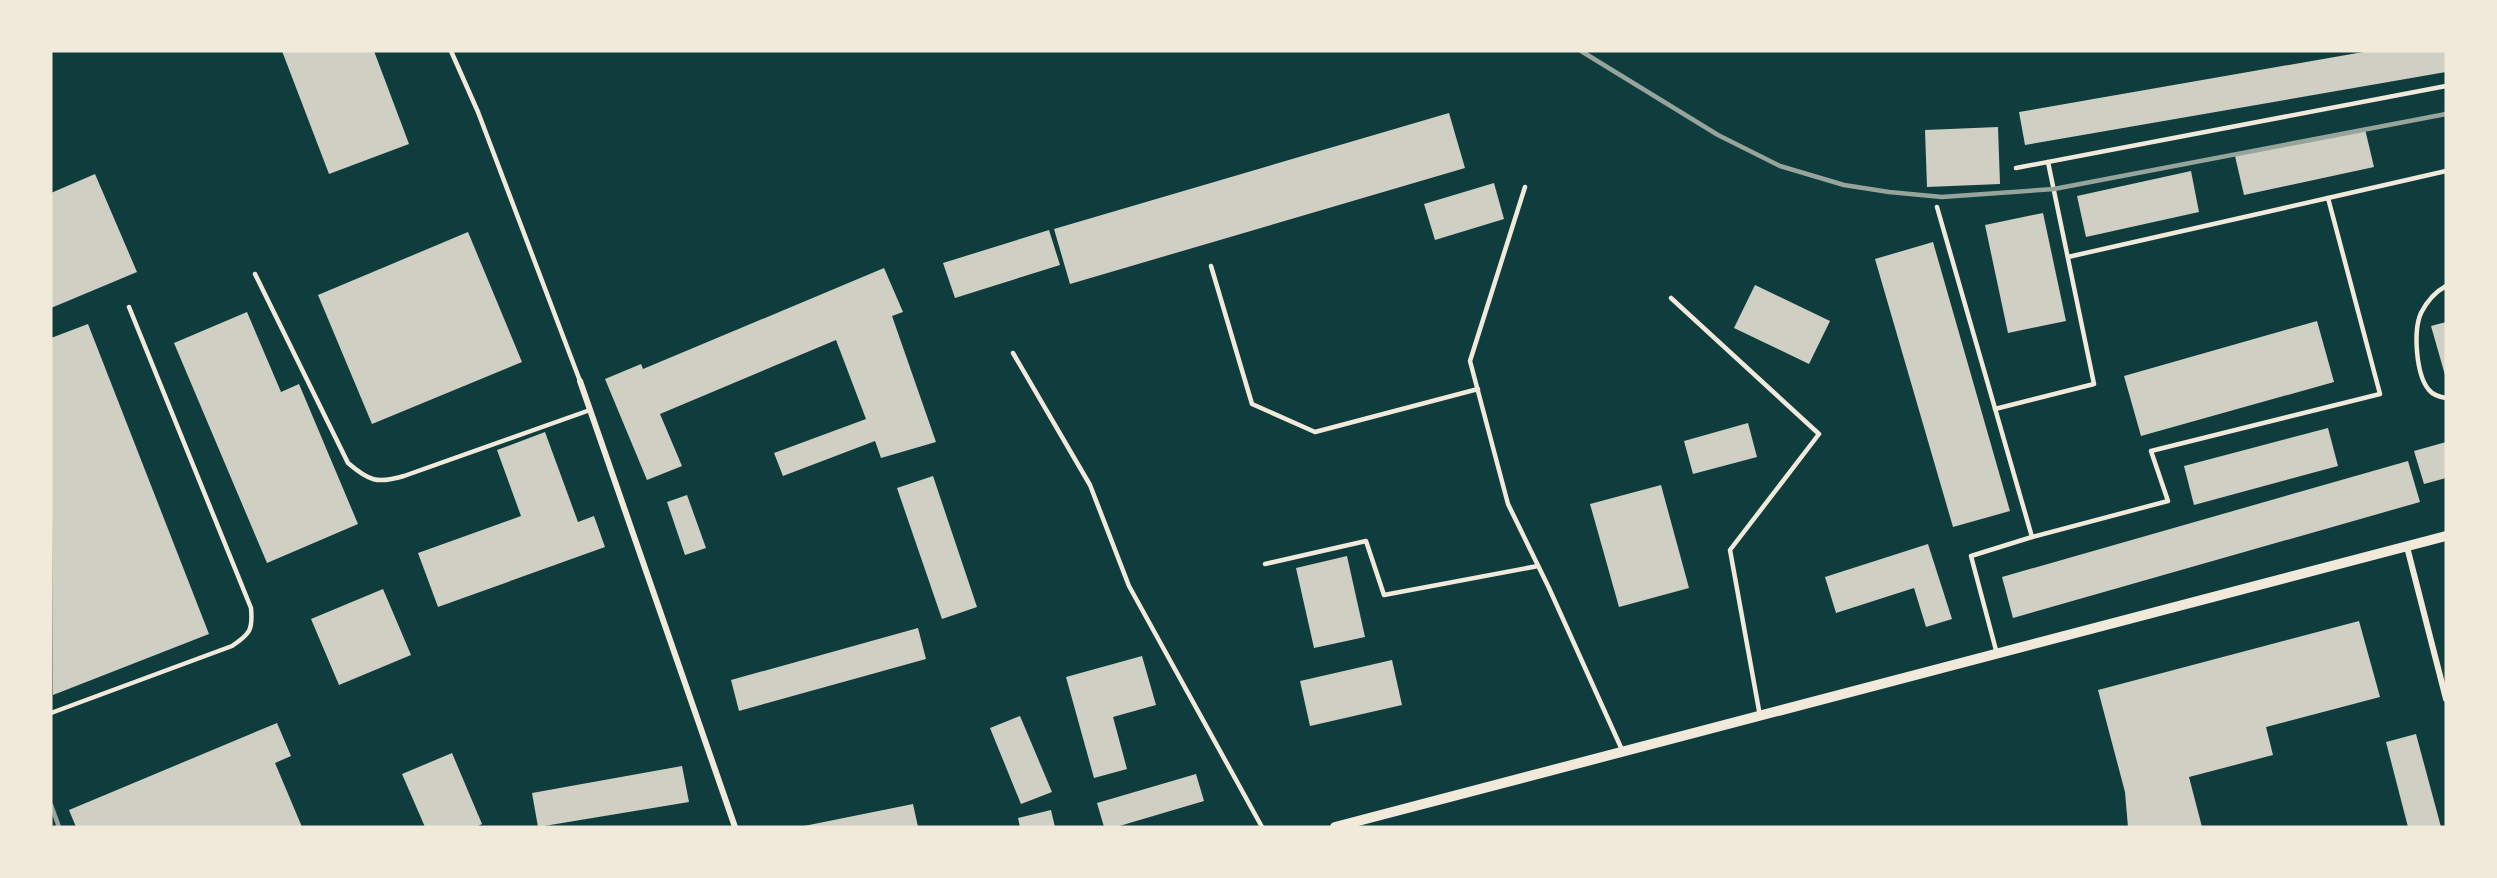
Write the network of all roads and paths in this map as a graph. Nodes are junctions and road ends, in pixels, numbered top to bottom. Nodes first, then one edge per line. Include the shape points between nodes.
1 (451, 51) edge
2 (2446, 86) edge
3 (2048, 162) junction
4 (2016, 168) dead end
5 (2446, 171) edge
6 (1525, 187) dead end
7 (2328, 198) junction
8 (1937, 207) dead end
9 (2068, 256) junction
10 (1211, 266) dead end
11 (255, 274) dead end
12 (2446, 286) edge
13 (1671, 298) dead end
14 (129, 307) dead end
15 (1013, 353) dead end
16 (580, 381) joint
17 (1478, 389) junction
18 (2446, 398) edge
19 (590, 410) junction
20 (1995, 410) junction
21 (2446, 536) edge
22 (2032, 537) junction
23 (2407, 547) junction
24 (1265, 564) dead end
25 (1538, 566) junction
26 (1997, 654) junction
27 (2446, 699) edge
28 (51, 713) edge
29 (1760, 716) junction
30 (1623, 752) junction
31 (735, 827) edge
32 (1262, 827) edge
33 (1335, 827) edge

1 - 16 lane
2 - 3 lane
3 - 4 lane
3 - 9 lane
5 - 7 lane
6 - 17 lane via 1470,361
7 - 9 lane
7 - 22 lane via 2380,394 2151,451 2168,501
8 - 20 lane
9 - 20 lane via 2094,384
10 - 17 lane via 1252,404 1314,432
11 - 19 lane via 348,463 364,478 388,481
12 - 18 lane via 2430,298 2420,315 2417,351 2422,378 2430,392
13 - 29 lane via 1819,434 1730,550
14 - 28 lane via 251,608 253,624 247,636 232,646
15 - 32 lane via 1090,485 1129,586
16 - 19 street
17 - 25 lane via 1508,504
19 - 31 street
20 - 22 lane
21 - 23 street
22 - 26 lane via 1971,556
23 - 26 street
23 - 27 street
24 - 25 lane via 1366,541 1383,595
25 - 30 lane
26 - 29 street
29 - 30 street
30 - 33 street

